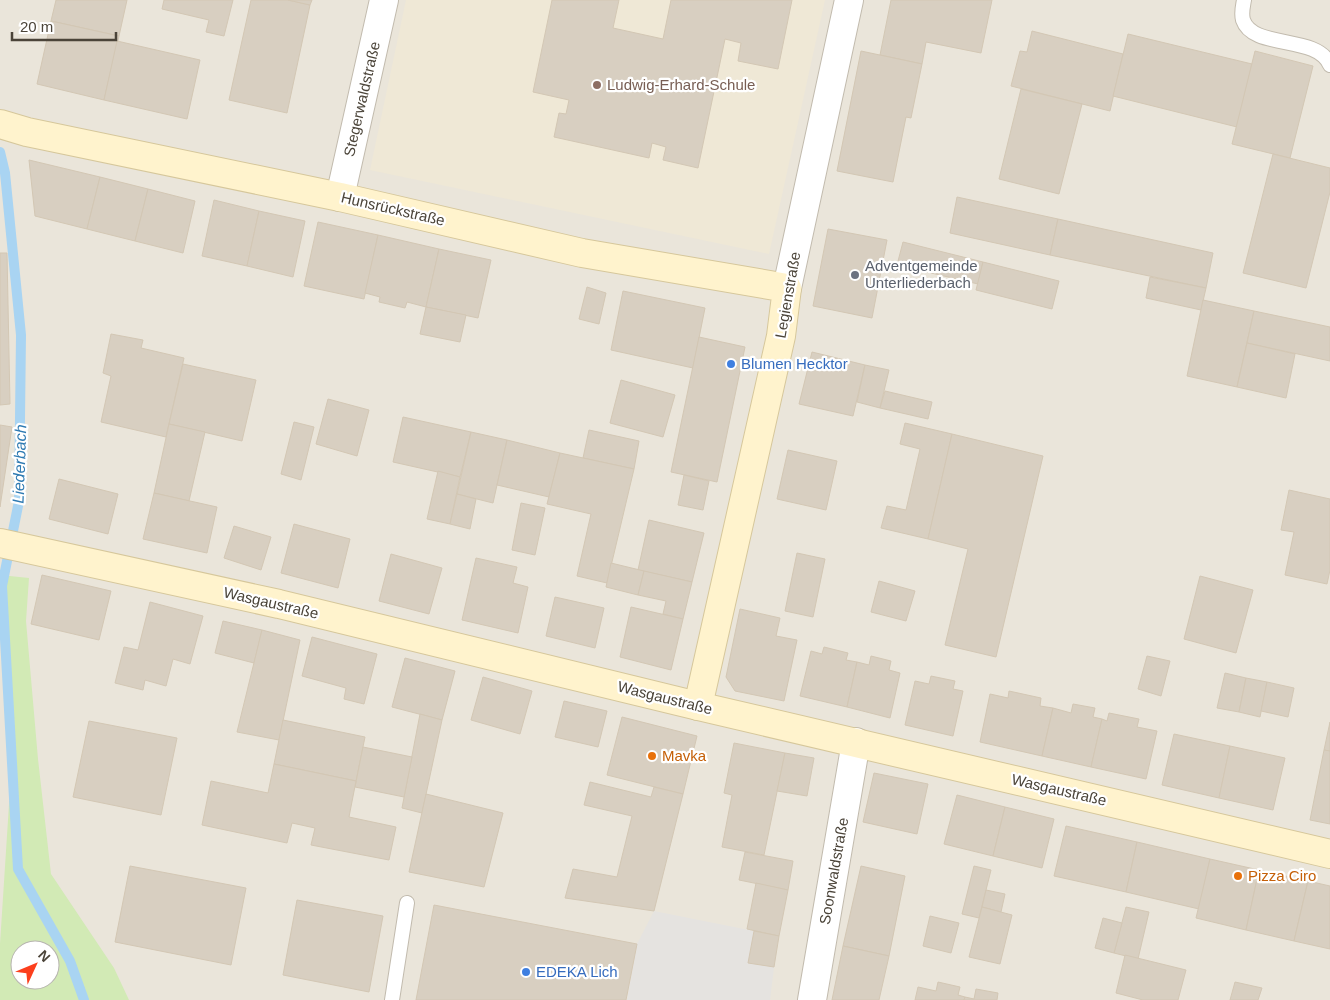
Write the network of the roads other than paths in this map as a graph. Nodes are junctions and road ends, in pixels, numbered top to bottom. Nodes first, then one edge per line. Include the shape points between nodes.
1 (384, 0) edge
2 (849, 0) edge
3 (1244, 0) edge
4 (1330, 66) edge
5 (0, 124) edge
6 (340, 197) junction
7 (787, 288) junction
8 (0, 543) edge
9 (698, 706) junction
10 (856, 742) junction
11 (1330, 854) edge
12 (407, 903) dead end
13 (392, 1000) edge
14 (812, 1000) edge

1 - 6 street, Stegerwaldstraße
2 - 7 street, Legienstraße
3 - 4 lane via 1243,20 1248,28 1258,34 1311,49 1321,54
5 - 6 street, Hunsrückstraße
6 - 7 street, Hunsrückstraße via 582,253
7 - 9 street, Legienstraße via 781,336
8 - 9 street, Wasgaustraße via 279,604
9 - 10 street, Wasgaustraße
10 - 11 street, Wasgaustraße
10 - 14 street, Soonwaldstraße
12 - 13 lane

